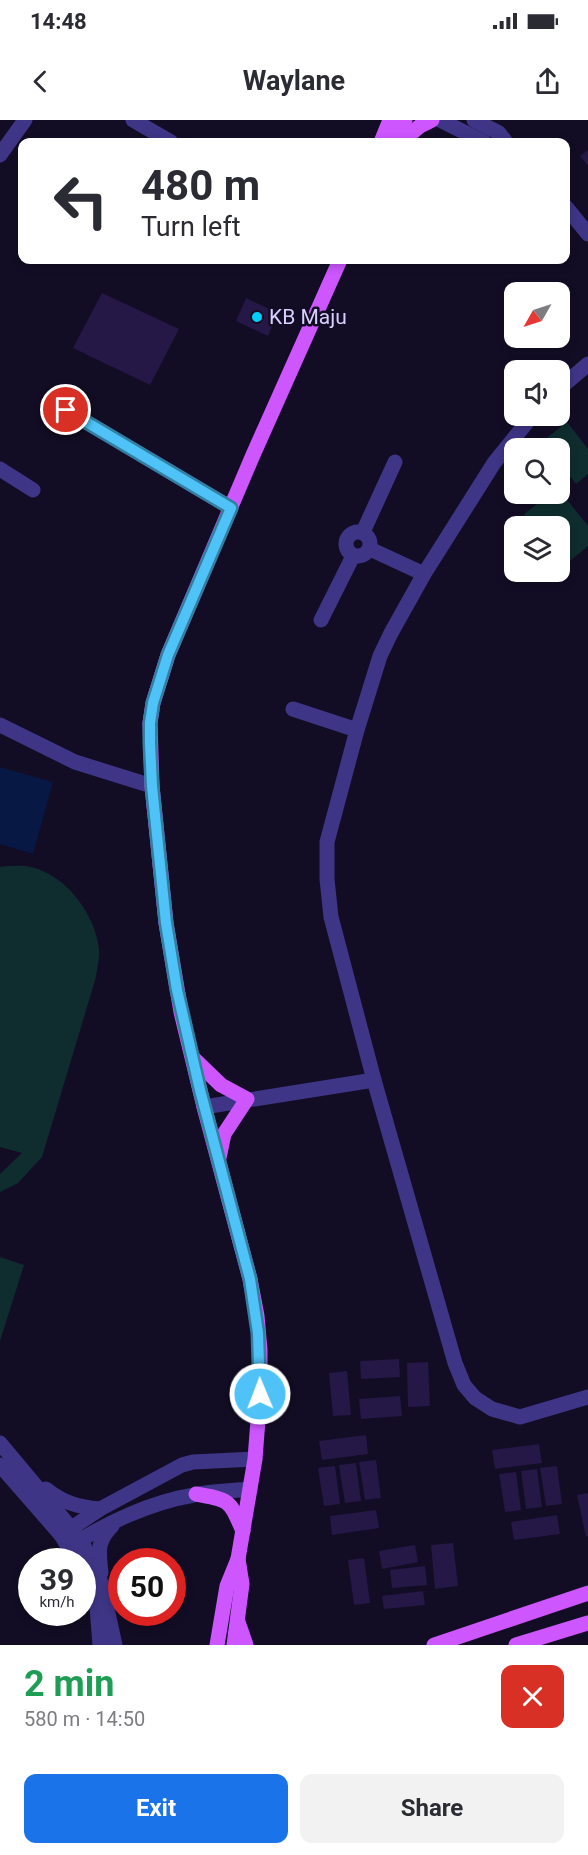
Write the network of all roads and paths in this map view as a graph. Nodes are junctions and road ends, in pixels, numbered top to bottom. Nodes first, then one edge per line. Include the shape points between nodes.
1 (25, 120) edge
2 (133, 120) edge
3 (405, 120) edge
4 (432, 120) edge
5 (440, 120) edge
6 (387, 121) edge
7 (470, 124) edge
8 (164, 138) edge
9 (382, 138) edge
10 (397, 138) edge
11 (406, 138) edge
12 (481, 138) edge
13 (503, 138) edge
14 (0, 155) edge
15 (570, 212) edge
16 (588, 234) edge
17 (338, 264) edge
18 (588, 364) edge
19 (570, 379) edge
20 (66, 410) dead end
21 (522, 426) edge
22 (395, 462) dead end
23 (0, 469) edge
24 (33, 490) dead end
25 (231, 508) junction
26 (363, 532) junction
27 (370, 549) junction
28 (353, 555) junction
29 (424, 574) junction
30 (321, 620) dead end
31 (293, 709) dead end
32 (0, 725) edge
33 (357, 730) junction
34 (152, 786) junction
35 (191, 1055) junction
36 (374, 1080) junction
37 (247, 1099) junction
38 (204, 1107) junction
39 (218, 1163) junction
40 (588, 1397) edge
41 (0, 1443) edge
42 (255, 1459) junction
43 (0, 1465) edge
44 (25, 1472) junction
45 (165, 1474) junction
46 (250, 1489) junction
47 (196, 1494) junction
48 (174, 1499) junction
49 (100, 1509) junction
50 (118, 1520) junction
51 (243, 1532) junction
52 (72, 1543) edge
53 (238, 1559) junction
54 (102, 1585) junction
55 (588, 1593) edge
56 (96, 1605) edge
57 (237, 1619) junction
58 (588, 1623) edge
59 (100, 1645) edge
60 (115, 1645) edge
61 (217, 1645) edge
62 (234, 1645) edge
63 (246, 1645) edge
64 (434, 1645) edge
65 (516, 1645) edge

1 - 14 street
2 - 8 street
3 - 10 main road
4 - 11 main road
5 - 7 street
6 - 9 main road
7 - 12 street
7 - 13 street via 499,133
15 - 16 street
17 - 25 main road
18 - 19 street
20 - 25 street
21 - 29 street via 494,463
22 - 26 street
23 - 24 street
25 - 34 main road via 168,655 153,703
26 - 27 street via 370,539
26 - 28 street via 353,532 346,539 346,549
27 - 28 street via 363,555
27 - 29 street
28 - 30 street
29 - 33 street via 380,656
31 - 33 street
32 - 34 street via 75,762
33 - 36 street via 327,842 327,879 331,917
34 - 35 main road via 166,923
35 - 37 main road via 221,1085
35 - 38 main road
36 - 37 street
36 - 40 street via 464,1385 492,1409 520,1417
37 - 38 street
37 - 39 main road via 224,1134
38 - 39 main road
39 - 42 main road via 257,1316 260,1394
41 - 44 street
42 - 45 street via 193,1462
42 - 46 main road
43 - 52 street
44 - 49 street via 67,1503
44 - 52 street
45 - 48 street
45 - 49 street
46 - 47 street
46 - 51 main road
47 - 48 street
47 - 51 main road via 230,1504
48 - 50 street
49 - 52 street
50 - 52 street
50 - 54 street via 98,1545
51 - 53 main road
52 - 54 street via 93,1563
53 - 57 main road via 242,1584
53 - 61 main road via 226,1586
54 - 60 street
55 - 64 main road
56 - 59 street
57 - 62 main road
57 - 63 main road
58 - 65 main road

